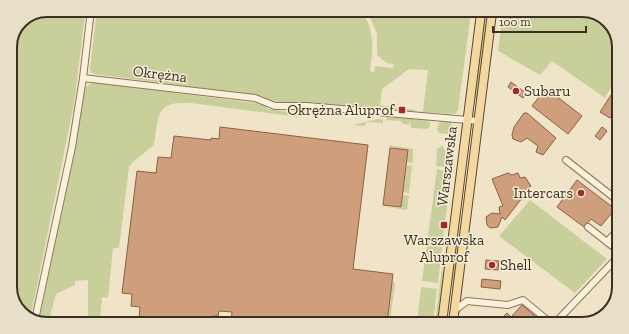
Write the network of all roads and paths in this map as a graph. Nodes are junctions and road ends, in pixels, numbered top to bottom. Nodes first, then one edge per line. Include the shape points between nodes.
1 (90, 17) edge
2 (480, 17) edge
3 (492, 17) edge
4 (83, 78) junction
5 (467, 120) junction
6 (479, 121) junction
7 (566, 160) dead end
8 (612, 196) edge
9 (588, 227) dead end
10 (612, 236) edge
11 (607, 242) junction
12 (612, 246) edge
13 (612, 263) edge
14 (455, 310) junction
15 (36, 315) edge
16 (443, 317) edge
17 (454, 317) edge
18 (544, 317) edge
19 (560, 317) edge

1 - 4 street
2 - 5 main road, Warszawska
3 - 6 main road, Warszawska
4 - 5 street, Okrężna via 255,98 276,106 307,106
4 - 15 street via 72,146
5 - 6 street, Okrężna
5 - 16 main road, Warszawska
6 - 14 main road, Warszawska
7 - 8 street
9 - 11 street
10 - 11 street
11 - 12 street
13 - 19 street
14 - 17 main road, Warszawska
14 - 18 street via 467,301 508,305 523,300

